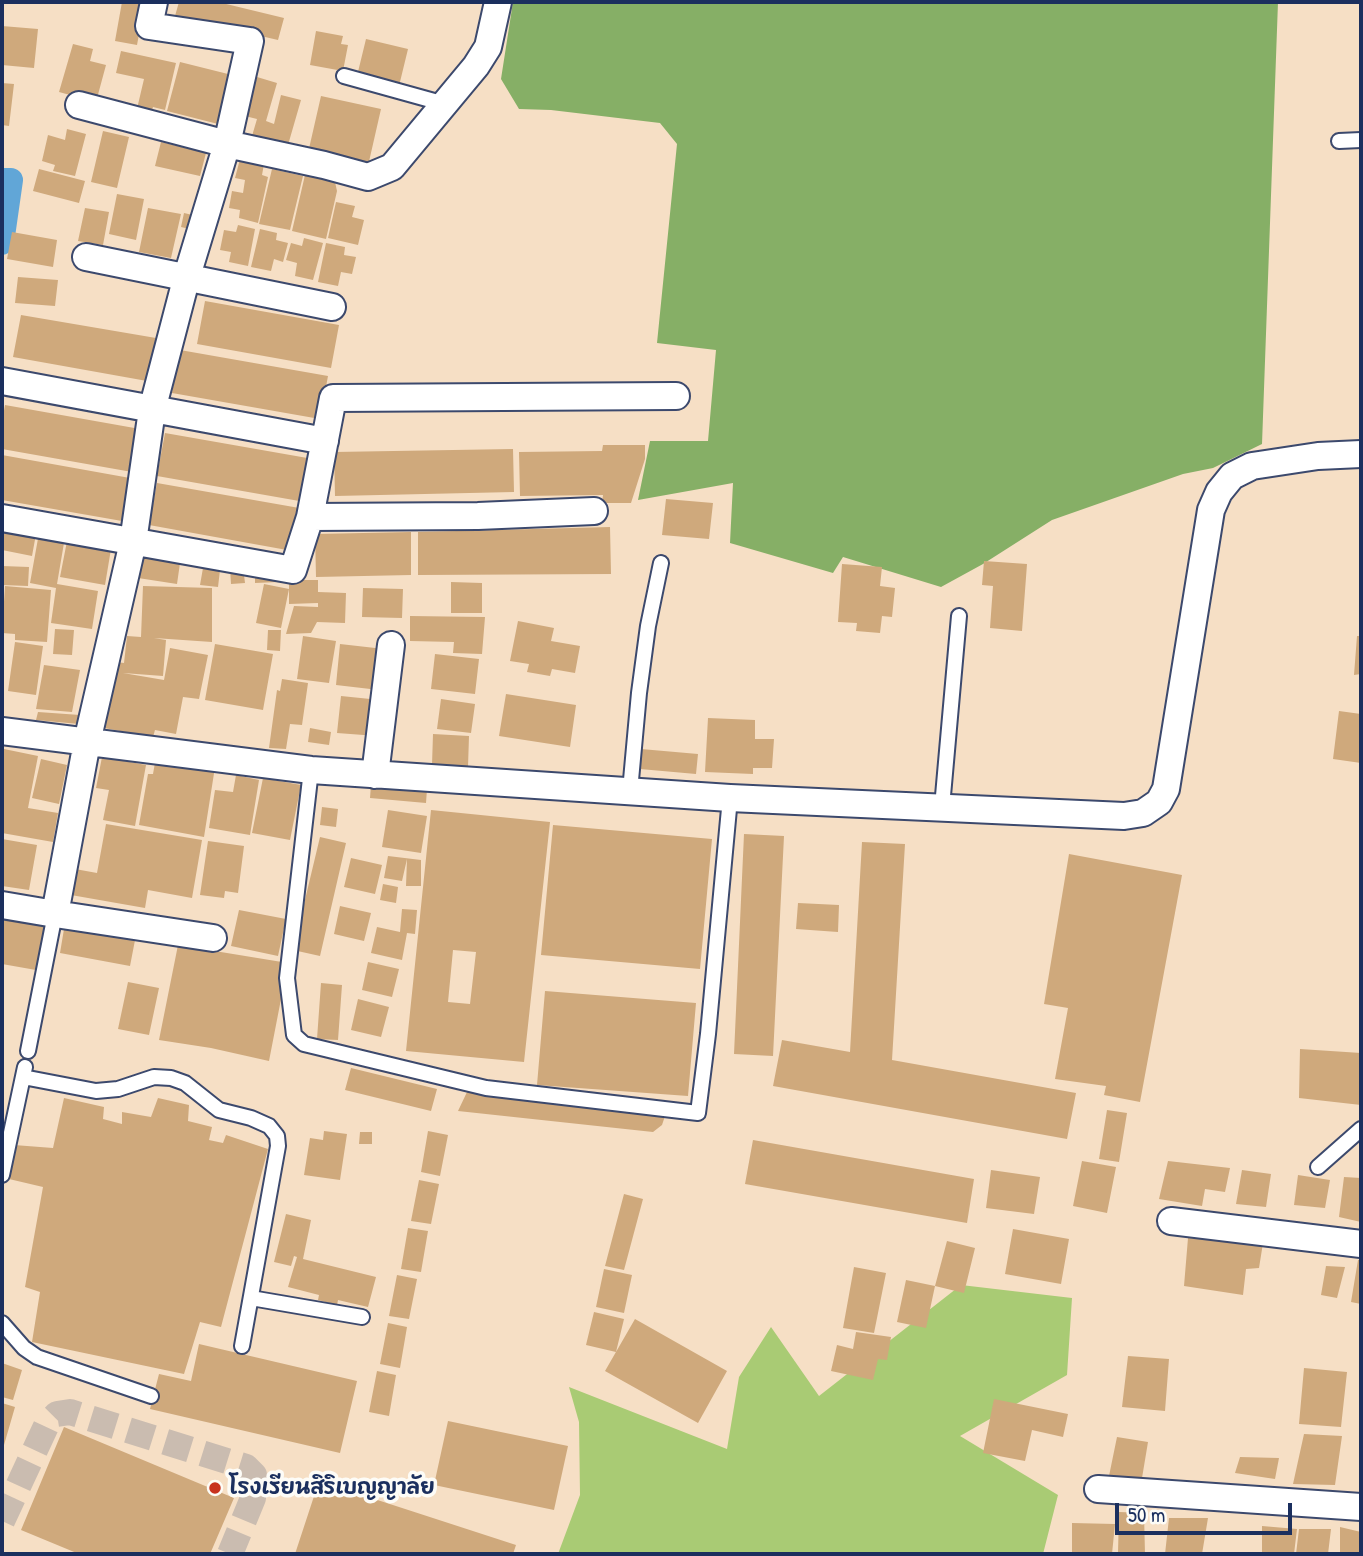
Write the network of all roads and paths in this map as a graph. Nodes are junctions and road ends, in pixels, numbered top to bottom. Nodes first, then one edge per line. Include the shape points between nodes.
1 (154, 2) edge
2 (498, 2) edge
3 (344, 76) dead end
4 (445, 104) junction
5 (79, 105) dead end
6 (1339, 141) dead end
7 (1361, 141) edge
8 (226, 144) junction
9 (86, 257) dead end
10 (187, 276) junction
11 (332, 307) dead end
12 (2, 381) edge
13 (676, 396) dead end
14 (152, 410) junction
15 (325, 441) junction
16 (1361, 454) edge
17 (594, 511) dead end
18 (310, 517) junction
19 (2, 518) edge
20 (133, 542) junction
21 (661, 563) dead end
22 (959, 616) dead end
23 (391, 645) dead end
24 (2, 731) edge
25 (87, 743) junction
26 (311, 770) junction
27 (375, 775) junction
28 (630, 791) junction
29 (730, 798) junction
30 (942, 807) junction
31 (2, 905) edge
32 (55, 914) junction
33 (213, 937) dead end
34 (28, 1051) dead end
35 (1361, 1129) edge
36 (1318, 1167) dead end
37 (2, 1175) edge
38 (1171, 1221) dead end
39 (1361, 1244) edge
40 (251, 1298) junction
41 (362, 1317) dead end
42 (2, 1324) edge
43 (242, 1346) dead end
44 (151, 1396) dead end
45 (1098, 1489) dead end
46 (1361, 1507) edge

1 - 8 street via 149,26 250,41
2 - 4 street via 488,47
3 - 4 lane
4 - 8 street via 392,167 368,177
5 - 8 street
6 - 7 lane
8 - 10 street
9 - 10 street
10 - 11 street
10 - 14 street
12 - 14 street
13 - 15 street via 333,398
14 - 15 street
14 - 20 street
15 - 18 street
16 - 30 street via 1252,466 1232,476 1219,492 1211,510 1166,789 1158,803 1143,813 1124,817
17 - 18 street
18 - 20 street via 293,570
19 - 20 street
20 - 25 street
21 - 28 lane via 641,680
22 - 30 lane
23 - 27 street
24 - 25 street
25 - 26 street
25 - 32 street
26 - 27 street
26 - 29 lane via 287,978 294,1034 304,1044 486,1088 698,1113
27 - 28 street
28 - 29 street
29 - 30 street
31 - 32 street
32 - 33 street
32 - 34 lane
35 - 36 lane
37 - 40 lane via 24,1072 96,1091 154,1077 185,1083 219,1110 251,1118 277,1136
38 - 39 street
40 - 41 lane
40 - 43 lane
42 - 44 lane via 37,1357
45 - 46 street

